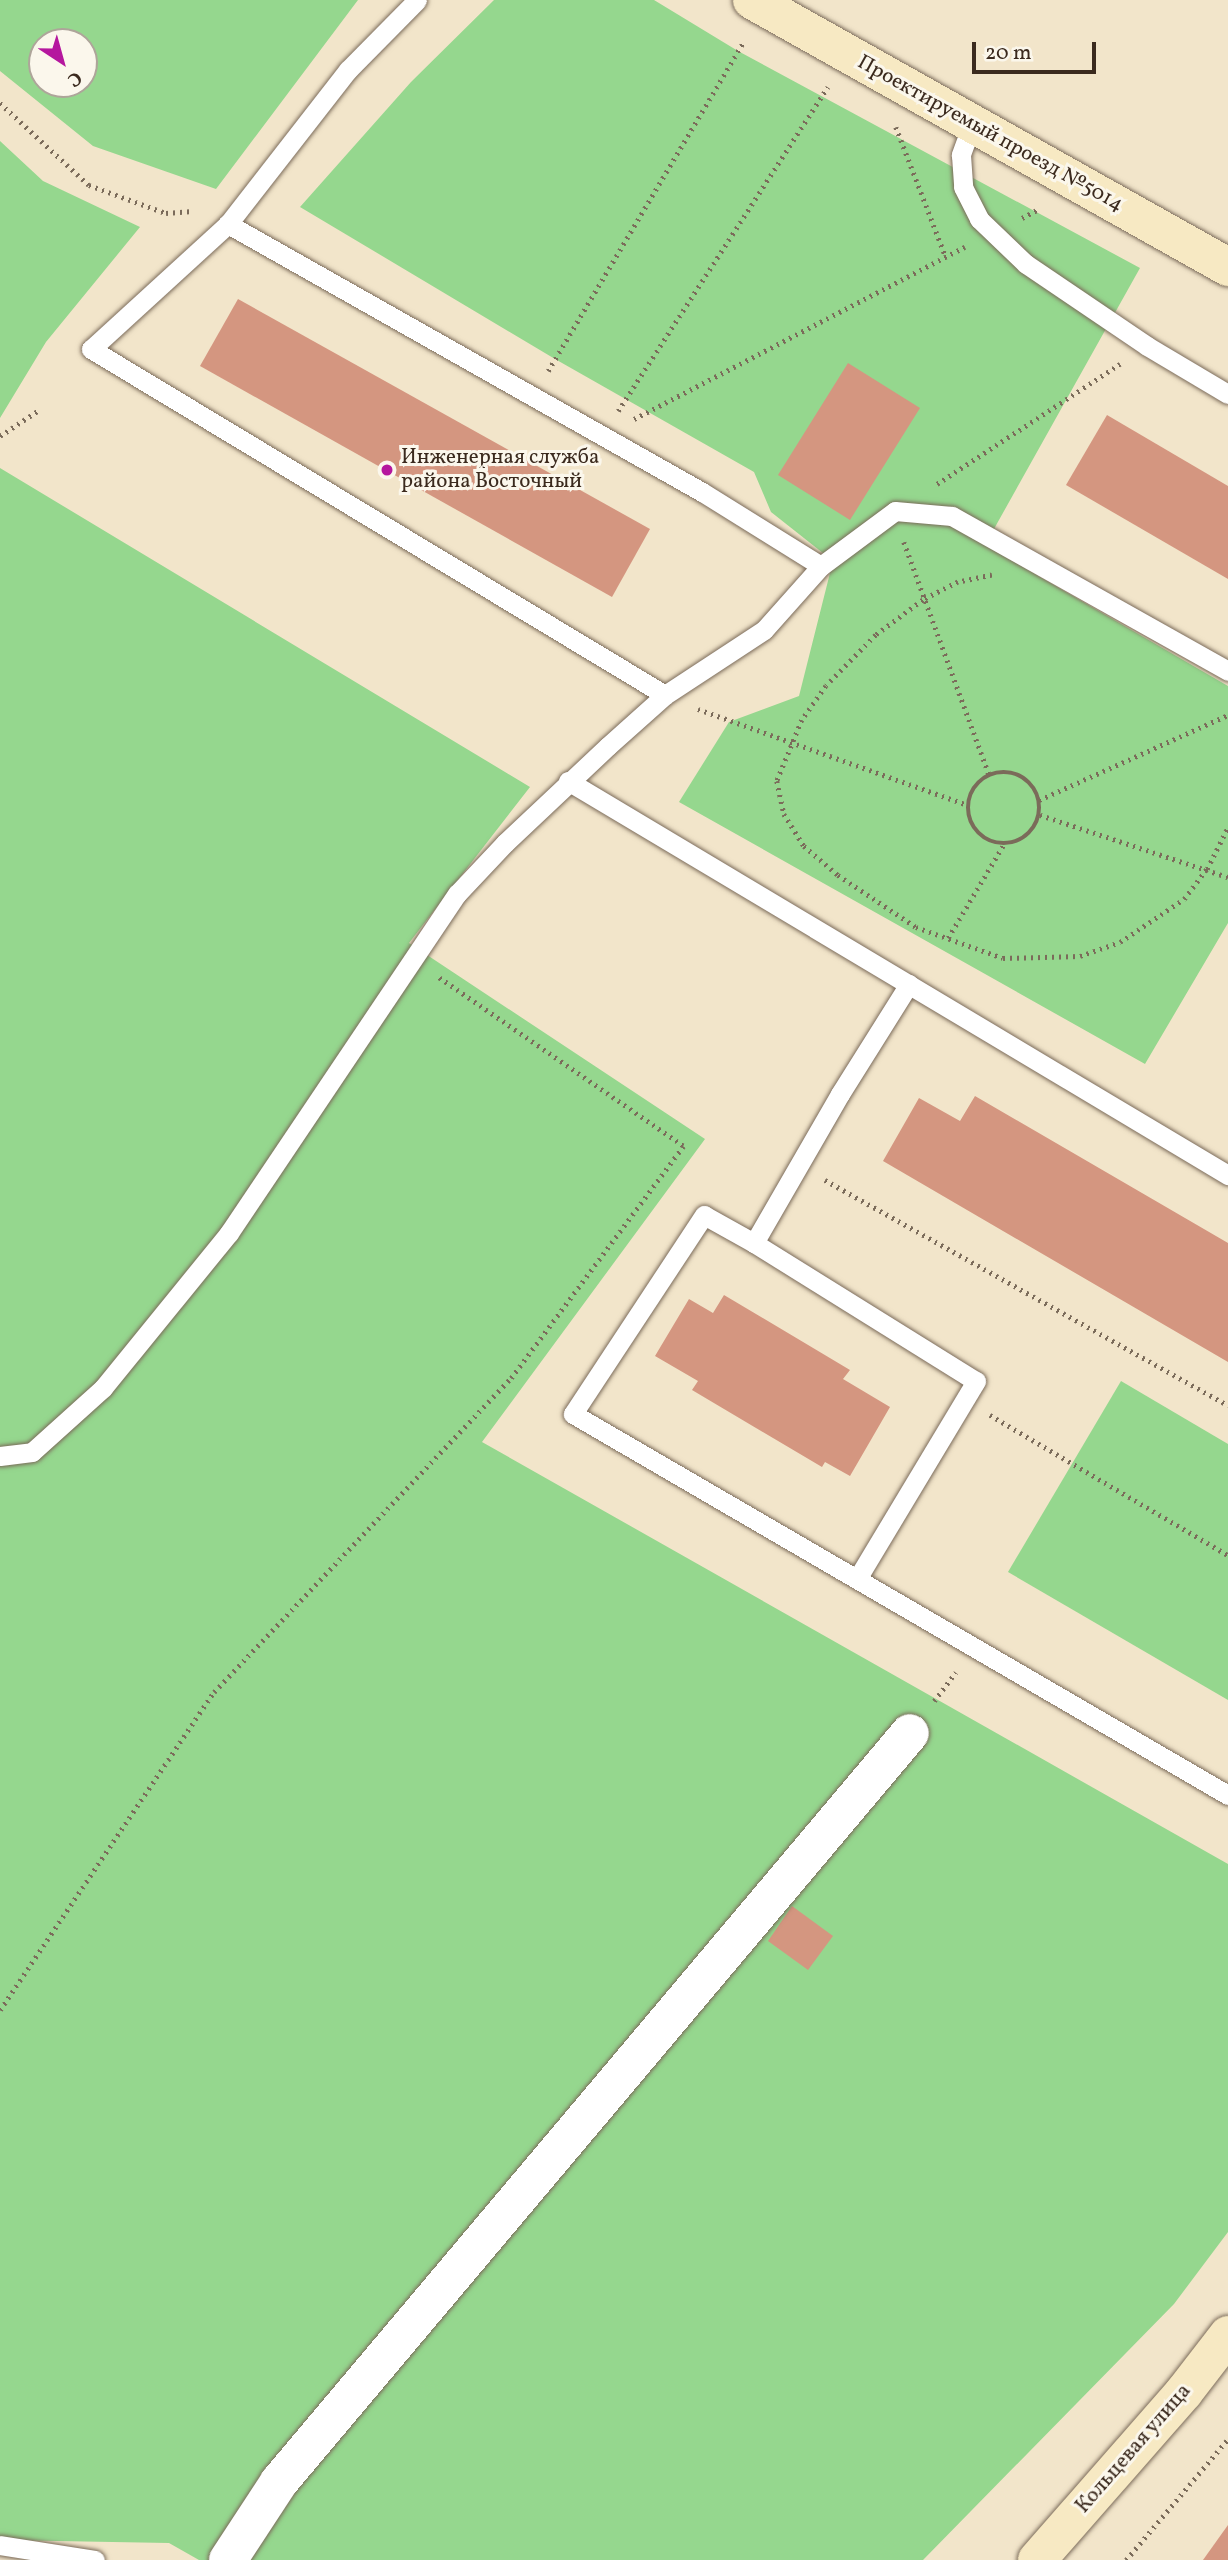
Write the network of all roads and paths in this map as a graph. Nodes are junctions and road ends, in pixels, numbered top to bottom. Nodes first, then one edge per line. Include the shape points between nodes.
1 (417, 0) edge
2 (761, 2) edge
3 (832, 81) dead end
4 (0, 103) edge
5 (892, 116) dead end
6 (972, 124) junction
7 (1048, 204) dead end
8 (234, 216) junction
9 (993, 233) junction
10 (946, 257) junction
11 (1228, 267) edge
12 (1147, 346) junction
13 (1228, 394) edge
14 (533, 396) junction
15 (39, 410) dead end
16 (0, 436) edge
17 (602, 436) junction
18 (895, 512) junction
19 (821, 566) junction
20 (996, 574) dead end
21 (923, 600) junction
22 (1228, 671) edge
23 (665, 695) junction
24 (1228, 715) edge
25 (791, 742) junction
26 (989, 774) junction
27 (568, 781) junction
28 (1039, 800) junction
29 (967, 805) junction
30 (1040, 815) junction
31 (1228, 827) edge
32 (1004, 845) junction
33 (1207, 869) junction
34 (1228, 877) edge
35 (948, 938) junction
36 (412, 960) junction
37 (909, 984) junction
38 (798, 1166) junction
39 (1228, 1175) edge
40 (754, 1243) junction
41 (965, 1400) junction
42 (1228, 1405) edge
43 (0, 1455) edge
44 (1228, 1555) edge
45 (858, 1579) junction
46 (974, 1647) junction
47 (910, 1733) joint
48 (1228, 1795) edge
49 (0, 2010) edge
50 (1228, 2335) edge
51 (1228, 2439) edge
52 (0, 2545) edge
53 (96, 2560) edge
54 (228, 2560) edge
55 (1037, 2560) edge
56 (1126, 2560) edge

1 - 8 lane via 348,70
2 - 6 street, Проектируемый проезд №5014
2 - 14 path
3 - 17 path
4 - 8 path via 89,185 166,213
5 - 10 path
6 - 9 lane via 961,155 963,187 979,219
6 - 11 street, Проектируемый проезд №5014
7 - 9 path
8 - 14 lane
8 - 23 lane via 91,348
9 - 10 path
9 - 12 lane via 1026,264
10 - 17 path
12 - 13 lane
12 - 18 path
14 - 17 lane
15 - 16 path
17 - 19 lane
18 - 19 lane
18 - 21 path
18 - 22 lane via 952,516
19 - 23 lane via 764,631
20 - 21 path via 958,582
21 - 25 path via 876,635 827,686
21 - 26 path
23 - 25 path
23 - 27 lane
24 - 28 path
25 - 29 path
25 - 35 path via 777,781 784,814 804,846 879,904 916,927
26 - 28 path via 1009,772 1033,787
26 - 29 path via 974,787
27 - 36 lane via 457,894
27 - 37 lane
28 - 30 path
29 - 32 path via 971,825 984,839
30 - 32 path via 1026,837
30 - 33 path
31 - 33 path
32 - 35 path
33 - 34 path
33 - 35 path via 1184,899 1121,942 1080,956 1003,958
36 - 43 lane via 229,1233 103,1388 32,1452
36 - 49 path via 683,1146 511,1378 214,1692
37 - 38 lane
37 - 39 lane
38 - 40 lane
38 - 42 path
40 - 41 lane via 976,1381
40 - 45 lane via 704,1214 573,1414
41 - 44 path
41 - 45 lane
45 - 46 lane
46 - 47 path
46 - 48 lane
47 - 54 street via 279,2482
50 - 55 street, Кольцевая улица
51 - 56 path
52 - 53 lane

